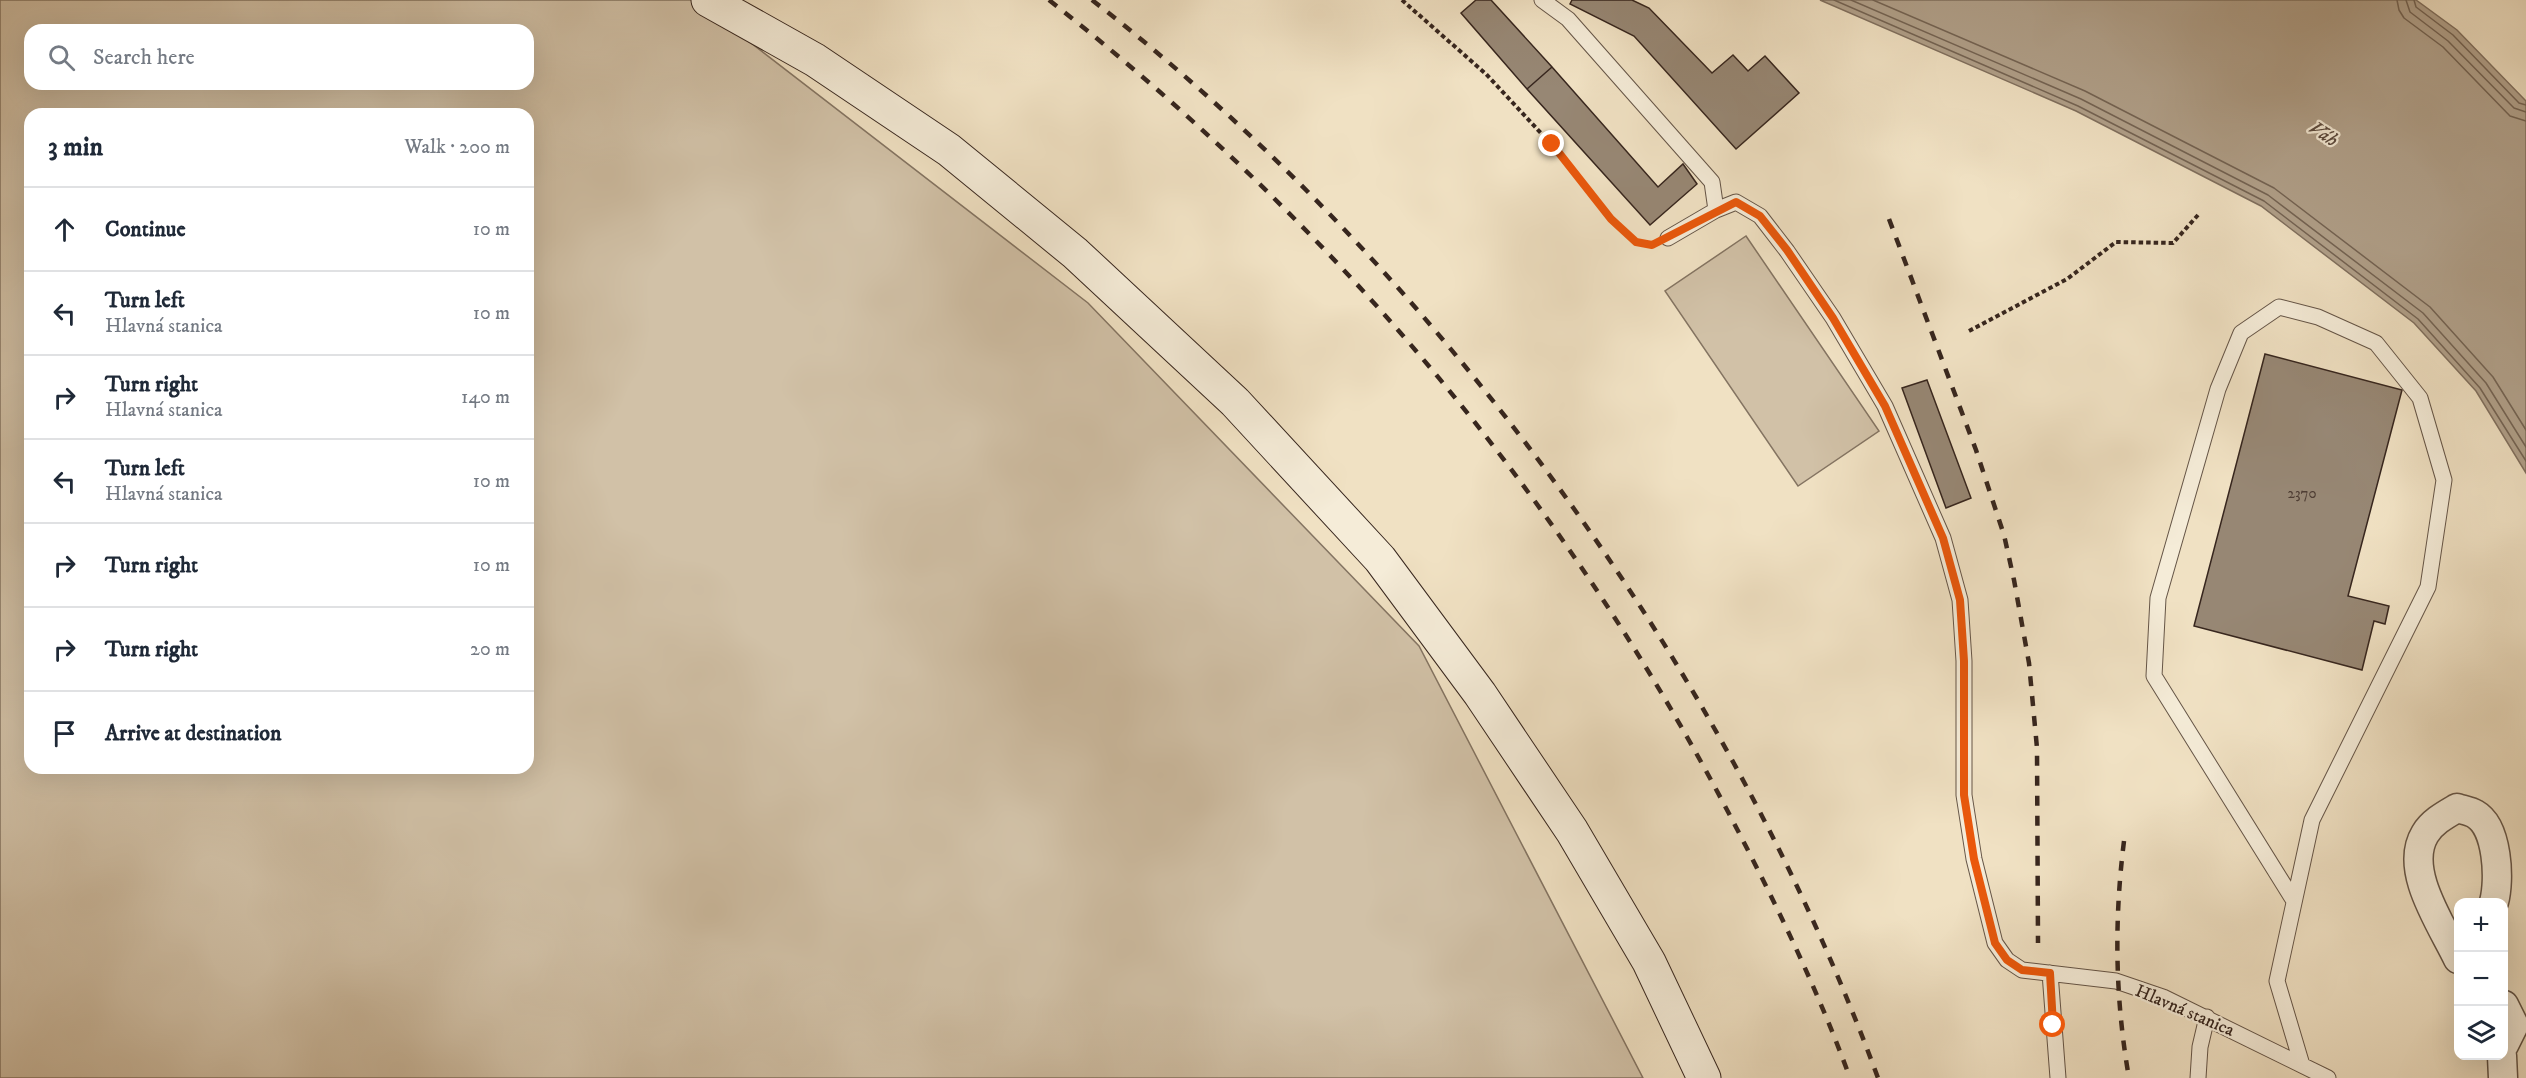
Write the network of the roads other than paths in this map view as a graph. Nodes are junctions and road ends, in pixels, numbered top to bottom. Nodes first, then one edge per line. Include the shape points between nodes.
1 (708, 0) edge
2 (1542, 0) edge
3 (1716, 210) junction
4 (1668, 238) road end
5 (2495, 898) edge
6 (2294, 901) junction
7 (2454, 951) edge
8 (2050, 973) junction
9 (2508, 1013) edge
10 (2207, 1017) junction
11 (2508, 1037) edge
12 (2502, 1060) edge
13 (2302, 1065) junction
14 (1704, 1078) edge
15 (2058, 1078) edge
16 (2199, 1078) edge
17 (2328, 1078) edge
18 (2503, 1078) edge

1 - 14 street via 815,60 949,150 1075,253 1235,402 1380,559 1480,694 1572,831 1649,962
2 - 3 lane via 1568,19 1712,182
3 - 4 lane, Hlavná stanica
3 - 8 lane, Hlavná stanica via 1736,202 1760,216 1787,250 1885,406 1943,538 1960,600 1965,671 1964,795 1974,859 1995,943 2007,960 2022,970
5 - 7 street via 2494,840 2477,815 2457,808 2424,834 2416,861 2421,882
6 - 6 lane via 2312,820 2428,587 2444,480 2420,398 2376,343 2318,317 2279,307 2241,333 2218,389 2158,598 2154,676
6 - 13 lane via 2277,981
8 - 10 lane, Hlavná stanica via 2116,981
8 - 15 lane
9 - 11 street via 2514,1025
10 - 13 lane, Hlavná stanica
10 - 16 lane via 2200,1047
12 - 18 street
13 - 17 lane, Hlavná stanica

